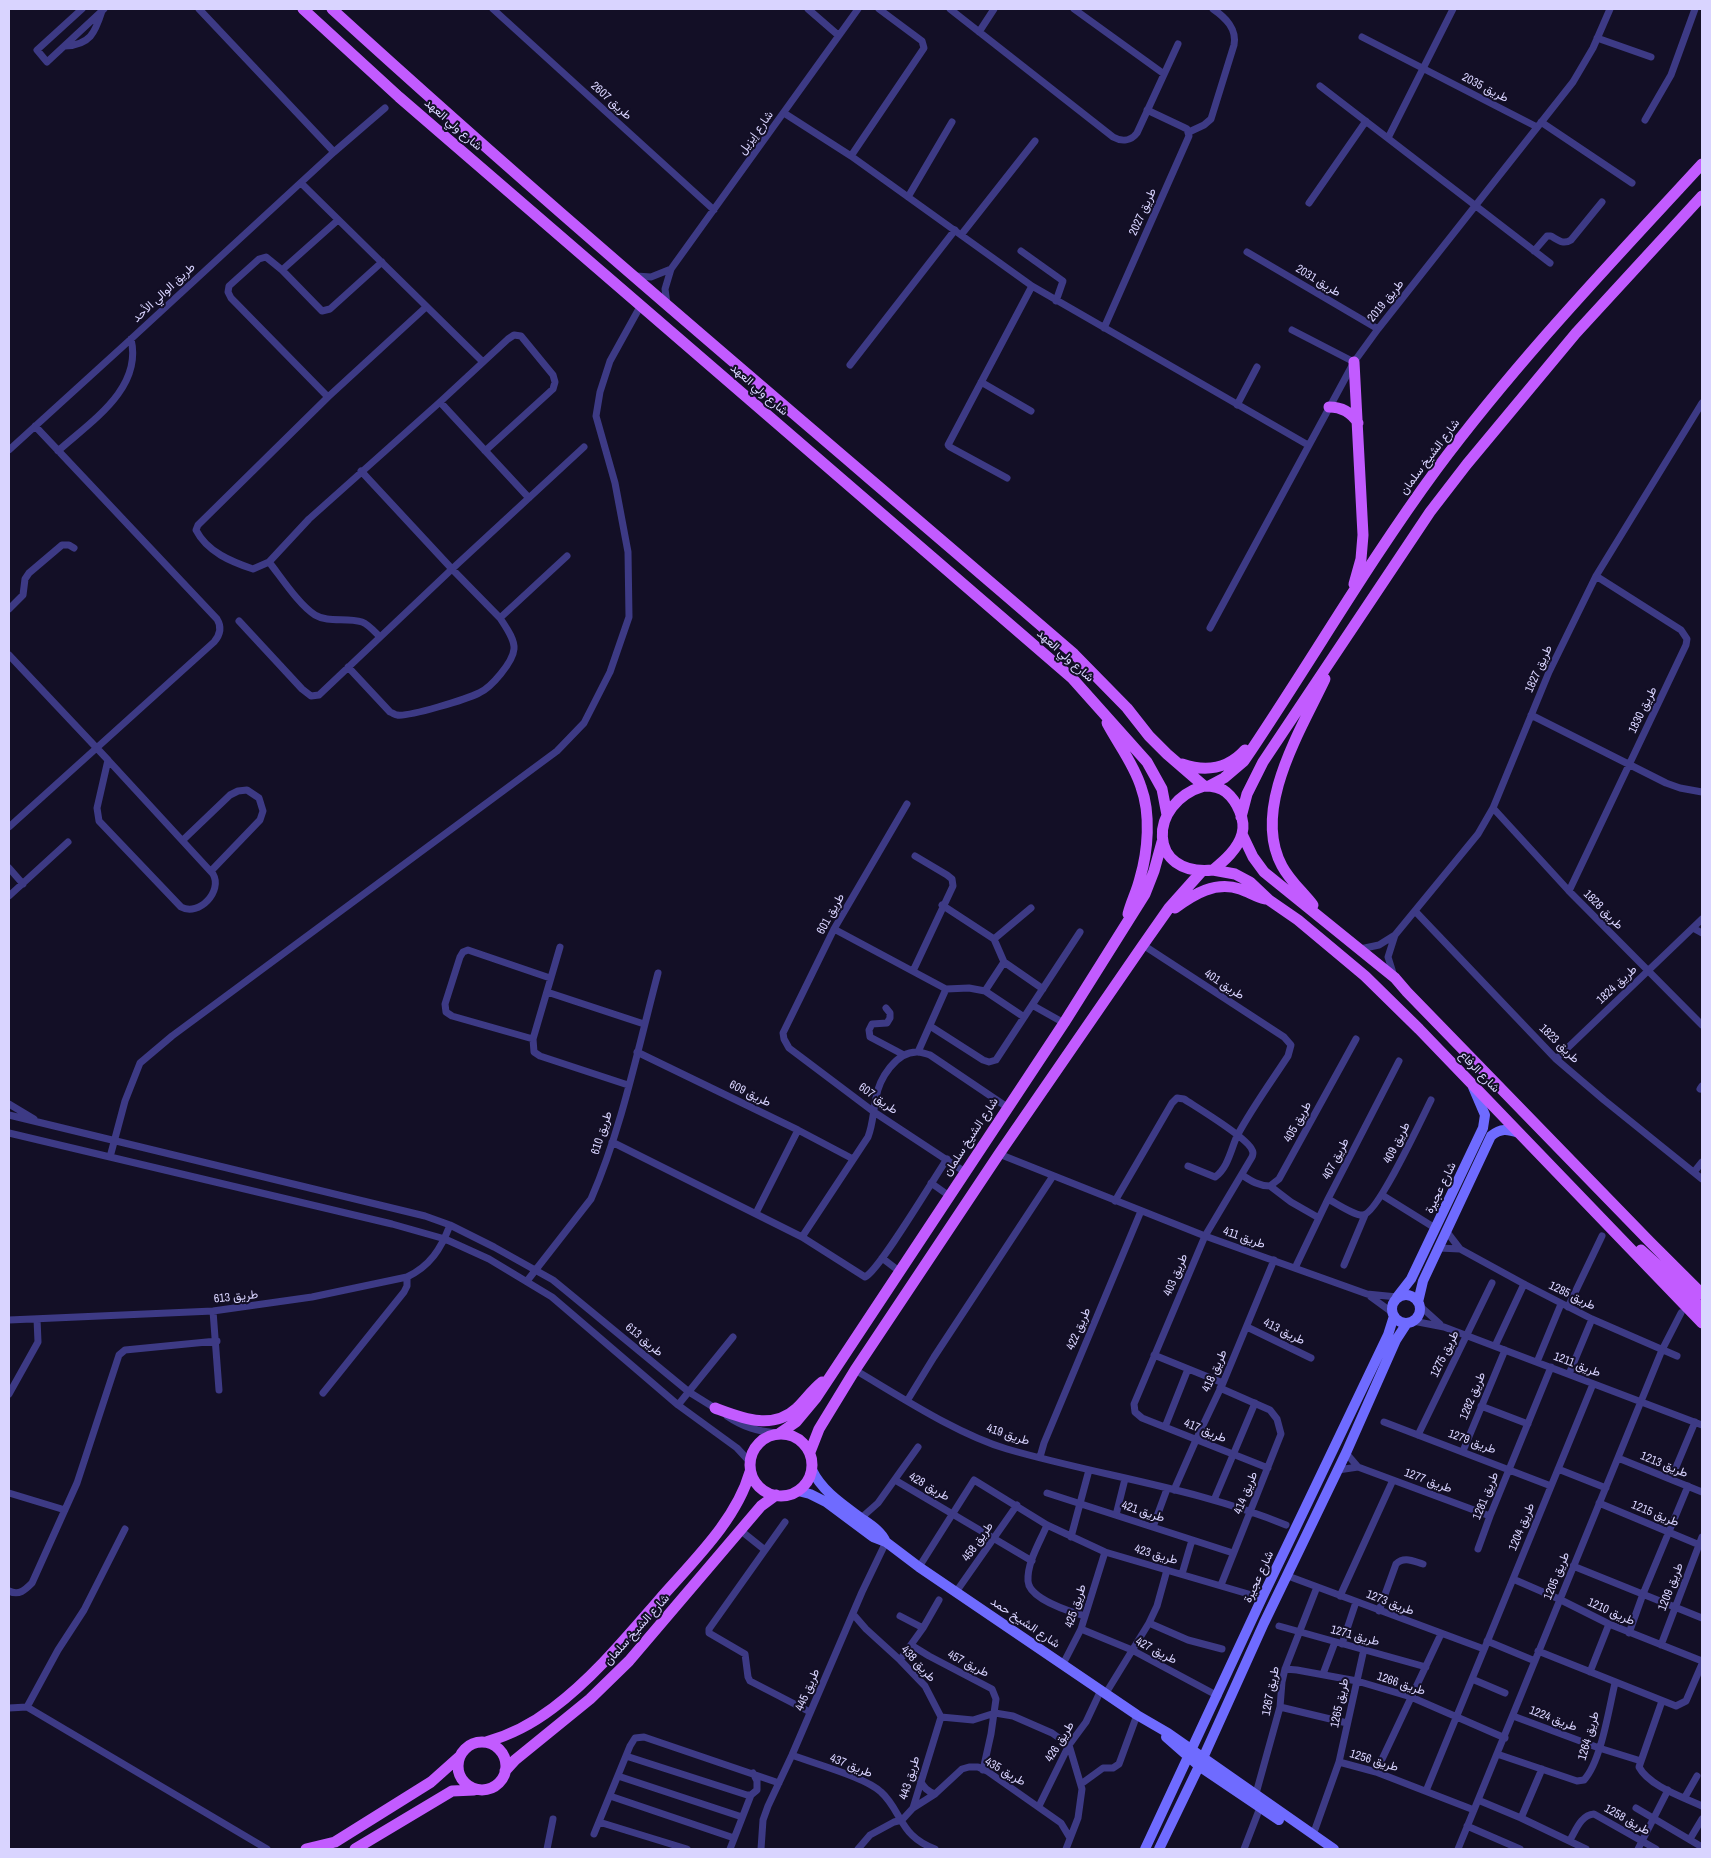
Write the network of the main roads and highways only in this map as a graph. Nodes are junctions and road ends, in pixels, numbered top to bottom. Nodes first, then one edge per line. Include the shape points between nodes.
1 (303, 9) edge
2 (332, 9) edge
3 (1702, 164) edge
4 (1702, 196) edge
5 (652, 292) junction
6 (641, 305) junction
7 (1354, 362) road end
8 (1329, 407) road end
9 (1358, 423) junction
10 (1349, 598) junction
11 (1341, 645) junction
12 (1096, 704) junction
13 (1270, 723) junction
14 (1167, 754) junction
15 (1207, 786) junction
16 (1167, 815) junction
17 (1241, 817) junction
18 (1242, 834) junction
19 (1162, 842) junction
20 (1207, 870) junction
21 (1269, 900) junction
22 (1323, 918) junction
23 (1162, 919) junction
24 (1122, 932) junction
25 (1605, 1231) junction
26 (1702, 1294) edge
27 (1702, 1309) edge
28 (1702, 1324) edge
29 (830, 1377) junction
30 (715, 1408) road end
31 (778, 1433) junction
32 (810, 1452) junction
33 (750, 1467) junction
34 (776, 1496) junction
35 (486, 1742) junction
36 (459, 1757) junction
37 (505, 1771) junction
38 (479, 1790) junction
39 (308, 1849) edge
40 (355, 1849) edge

1 - 6 main road, شارع ولي العهد via 399,97
2 - 5 main road, شارع ولي العهد
3 - 10 main road, شارع الشيخ سلمان via 1561,318 1485,407 1414,501
4 - 11 main road via 1576,333 1467,464 1430,512
5 - 6 main road
5 - 14 main road, شارع ولي العهد via 1074,654
6 - 12 main road, شارع ولي العهد via 1072,678
7 - 9 main road
8 - 9 main road via 1343,409
9 - 10 main road via 1363,535 1361,559
10 - 13 main road, شارع الشيخ سلمان
11 - 17 main road via 1257,772
11 - 22 main road via 1280,774 1273,814 1273,833 1282,867
12 - 16 main road, شارع ولي العهد via 1147,762 1162,789
12 - 24 main road via 1132,766 1145,802 1145,857
13 - 14 main road via 1240,756 1226,764 1195,768
13 - 15 main road, شارع الشيخ سلمان via 1238,767
14 - 15 main road, شارع ولي العهد
15 - 16 main road via 1180,797
15 - 17 main road via 1226,792
16 - 19 main road
17 - 18 main road
18 - 20 main road via 1231,854
18 - 22 main road, شارع الرفاع via 1264,872
19 - 20 main road via 1168,855 1179,865 1192,870
19 - 24 main road, شارع الشيخ سلمان via 1145,894
20 - 21 main road, شارع الرفاع via 1235,874
20 - 23 main road
21 - 23 main road via 1241,889 1216,887 1190,897
21 - 25 main road, شارع الرفاع via 1365,976 1519,1133
22 - 26 main road, شارع الرفاع via 1395,978
23 - 32 main road via 999,1154 855,1370 819,1430
24 - 29 main road, شارع الشيخ سلمان
25 - 27 main road via 1645,1254
25 - 28 main road, شارع الرفاع
29 - 30 main road via 812,1390 797,1408 772,1420 747,1419
29 - 31 main road, شارع الشيخ سلمان via 796,1422
31 - 32 main road via 794,1436
31 - 33 main road via 759,1444 752,1455
32 - 34 main road via 812,1470 806,1483 798,1491
33 - 34 main road via 753,1481
33 - 35 main road, شارع الشيخ سلمان via 746,1488 727,1520 611,1654 580,1686 552,1708 516,1732
34 - 37 main road, شارع الشيخ سلمان via 761,1506 629,1661 590,1699
35 - 36 main road via 470,1744
35 - 37 main road via 502,1753
36 - 38 main road via 459,1774 464,1782
36 - 39 main road via 430,1782 335,1842
37 - 38 main road via 498,1784
38 - 40 main road via 452,1791

